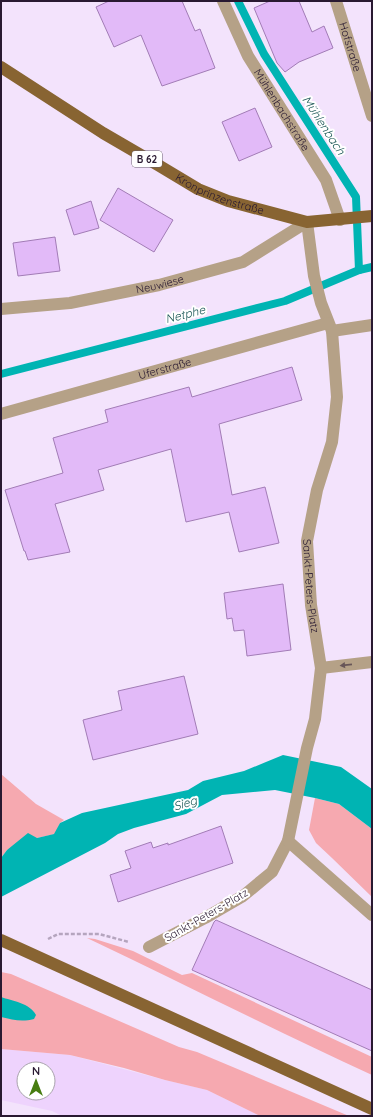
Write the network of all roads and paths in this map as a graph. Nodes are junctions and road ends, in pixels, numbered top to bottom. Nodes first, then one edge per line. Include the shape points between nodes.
1 (223, 1) edge
2 (336, 1) edge
3 (1, 67) edge
4 (372, 116) edge
5 (368, 217) edge
6 (345, 220) junction
7 (307, 222) junction
8 (1, 309) edge
9 (372, 325) edge
10 (330, 327) junction
11 (1, 414) edge
12 (372, 662) edge
13 (321, 668) junction
14 (288, 841) junction
15 (372, 915) edge
16 (1, 940) edge
17 (149, 947) joint
18 (22, 950) junction
19 (372, 1109) edge

1 - 6 street, Mühlenbachstraße via 248,56 326,180
2 - 4 street, Hofstraße
3 - 7 main road, Kronprinzenstraße / B 62 via 103,133 198,188 228,201
5 - 6 main road, Kronprinzenstraße / B 62
6 - 7 main road, Kronprinzenstraße / B 62
7 - 8 street, Neuwiese via 243,262 159,285 70,303
7 - 10 street, Sankt-Peters-Platz via 314,276
9 - 10 street
10 - 11 street, Uferstraße
10 - 13 street, Sankt-Peters-Platz via 338,397 332,442 317,490 307,541 311,605
12 -> 13 street
13 - 14 street, Sankt-Peters-Platz via 315,719
14 - 15 street
14 - 17 street, Sankt-Peters-Platz via 272,872 243,896
16 - 18 main road
17 - 18 path via 99,934 58,934
18 - 19 main road

